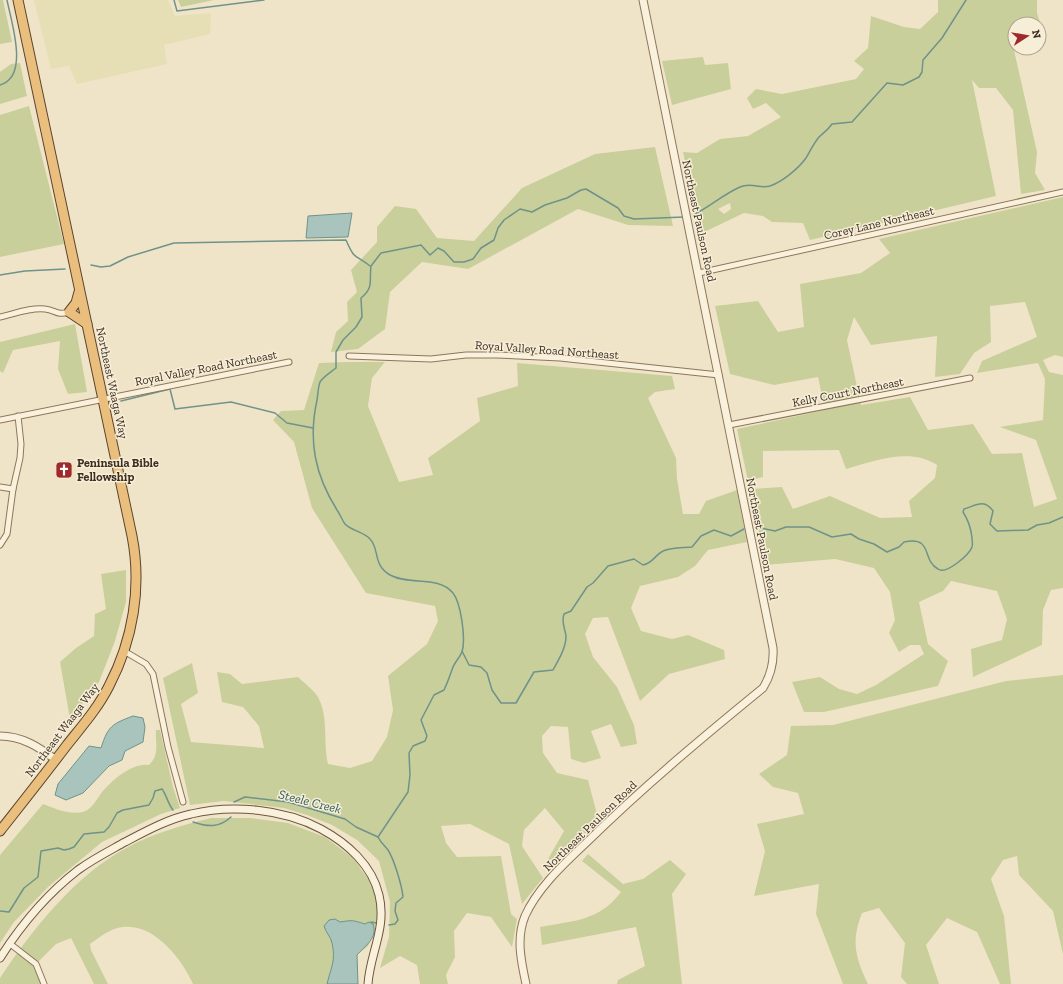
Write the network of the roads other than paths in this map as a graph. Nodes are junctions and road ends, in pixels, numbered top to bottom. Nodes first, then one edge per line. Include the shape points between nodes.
1 (18, 0) edge
2 (643, 0) edge
3 (1063, 192) edge
4 (698, 273) junction
5 (80, 289) junction
6 (69, 312) junction
7 (0, 317) edge
8 (87, 324) junction
9 (350, 356) dead end
10 (289, 362) dead end
11 (719, 375) junction
12 (970, 378) dead end
13 (103, 399) junction
14 (18, 416) junction
15 (0, 420) edge
16 (729, 425) junction
17 (0, 487) edge
18 (13, 489) junction
19 (0, 545) edge
20 (124, 651) junction
21 (0, 736) edge
22 (56, 760) junction
23 (183, 802) dead end
24 (0, 831) edge
25 (9, 943) junction
26 (0, 958) edge
27 (44, 984) edge
28 (368, 984) edge
29 (526, 984) edge

1 - 5 highway, Northeast Waaga Way
2 - 4 street, Northeast Paulson Road
3 - 4 street, Corey Lane Northeast
4 - 11 street, Northeast Paulson Road
5 - 6 highway via 76,303
5 - 8 highway, Northeast Waaga Way
6 - 7 street via 58,314 45,308
6 - 8 highway
8 - 13 highway, Northeast Waaga Way
9 - 11 street, Royal Valley Road Northeast via 431,359 497,355 560,358
10 - 13 street, Royal Valley Road Northeast
11 - 16 street, Northeast Paulson Road
12 - 16 street, Kelly Court Northeast
13 - 14 street, Royal Valley Road Northeast
13 - 20 highway, Northeast Waaga Way via 136,562 134,606
14 - 15 street, Royal Valley Road Northeast
14 - 18 street via 21,444
16 - 29 street, Northeast Paulson Road via 773,648 770,674 763,688 614,815 541,890 525,916 520,933 520,951
17 - 18 street
18 - 19 street via 7,534
20 - 22 highway, Northeast Waaga Way via 103,697
20 - 23 street via 146,664 153,674 168,747
21 - 22 street via 30,743
22 - 24 highway, Northeast Waaga Way
25 - 26 street
25 - 27 street via 36,964
25 - 28 street via 55,890 82,867 112,849 158,826 192,813 253,810 285,816 316,827 351,850 368,869 379,895 382,915

